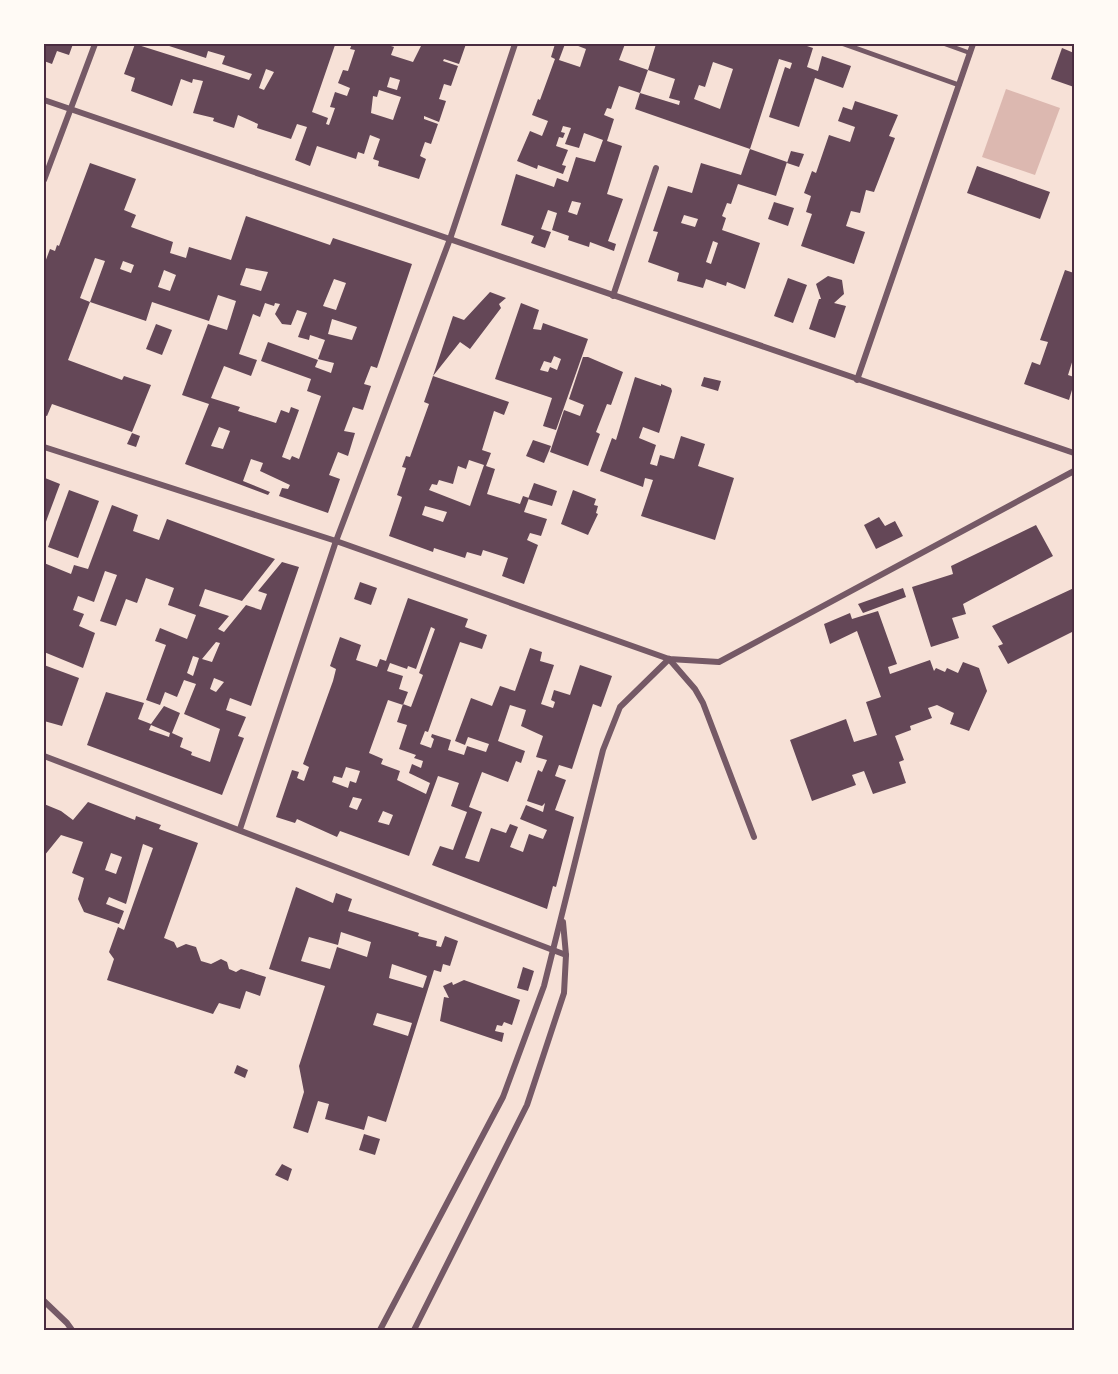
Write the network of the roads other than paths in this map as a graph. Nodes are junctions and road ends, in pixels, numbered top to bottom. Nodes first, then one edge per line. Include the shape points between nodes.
1 (96, 44) edge
2 (515, 44) edge
3 (844, 44) edge
4 (945, 44) edge
5 (973, 44) edge
6 (970, 52) junction
7 (959, 85) junction
8 (44, 100) edge
9 (70, 109) junction
10 (656, 168) dead end
11 (44, 180) edge
12 (450, 239) junction
13 (613, 296) junction
14 (857, 380) junction
15 (44, 447) edge
16 (1074, 453) edge
17 (1074, 471) edge
18 (336, 541) junction
19 (669, 659) junction
20 (44, 756) edge
21 (240, 829) junction
22 (754, 837) dead end
23 (562, 918) junction
24 (552, 949) junction
25 (566, 955) junction
26 (44, 1301) edge
27 (72, 1330) edge
28 (380, 1330) edge
29 (414, 1330) edge

1 - 9 street
2 - 12 street
3 - 7 street
4 - 6 lane
5 - 6 street
6 - 7 street
7 - 14 street
8 - 9 street
9 - 11 street
9 - 12 street
10 - 13 street
12 - 13 street
12 - 18 street
13 - 14 street
14 - 16 street
15 - 18 street
17 - 19 street via 719,662
18 - 19 street
18 - 21 street
19 - 22 street via 703,704
19 - 23 street via 620,706 603,750
20 - 21 street
21 - 24 street
23 - 24 street
23 - 25 street
24 - 25 street
24 - 28 street via 544,986 503,1097
25 - 29 street via 564,993 527,1105
26 - 27 street

